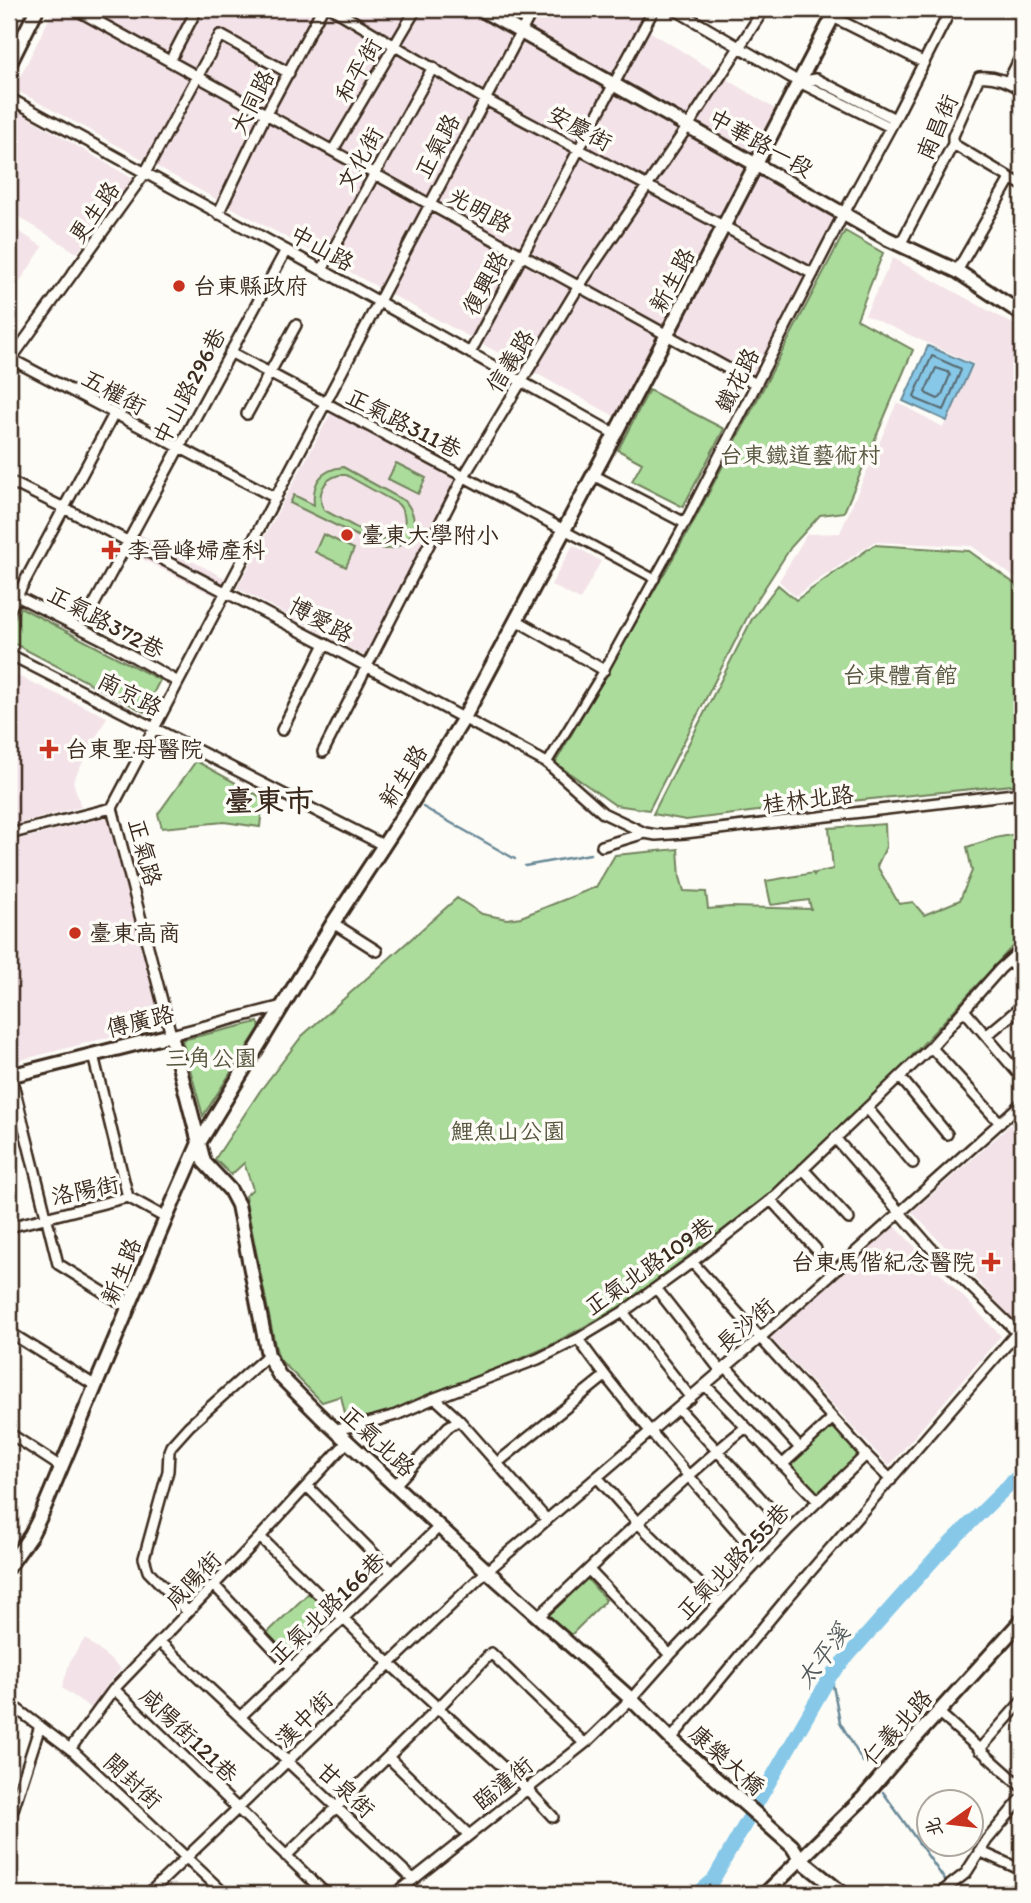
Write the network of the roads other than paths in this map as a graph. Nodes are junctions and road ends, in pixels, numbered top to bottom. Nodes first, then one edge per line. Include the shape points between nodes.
1 (37, 9) edge
2 (75, 9) edge
3 (197, 9) edge
4 (322, 9) edge
5 (333, 9) edge
6 (416, 9) edge
7 (480, 9) edge
8 (533, 9) edge
9 (654, 9) edge
10 (674, 9) edge
11 (764, 9) edge
12 (948, 10) edge
13 (835, 13) edge
14 (521, 31) junction
15 (395, 45) junction
16 (738, 48) junction
17 (1022, 54) edge
18 (170, 61) junction
19 (923, 62) junction
20 (9, 65) edge
21 (433, 67) junction
22 (289, 72) junction
23 (197, 76) junction
24 (799, 82) junction
25 (1008, 82) junction
26 (614, 85) junction
27 (1022, 90) edge
28 (9, 99) edge
29 (486, 100) junction
30 (266, 114) junction
31 (893, 123) junction
32 (688, 126) junction
33 (953, 144) junction
34 (579, 149) junction
35 (333, 150) junction
36 (756, 164) junction
37 (145, 173) junction
38 (374, 173) junction
39 (1010, 179) junction
40 (1022, 183) edge
41 (646, 186) junction
42 (430, 204) junction
43 (844, 213) junction
44 (218, 214) junction
45 (723, 227) junction
46 (900, 245) junction
47 (286, 250) junction
48 (521, 255) junction
49 (322, 270) junction
50 (957, 271) junction
51 (813, 274) junction
52 (579, 286) junction
53 (380, 303) junction
54 (1022, 314) edge
55 (296, 325) dead end
56 (667, 335) junction
57 (230, 352) junction
58 (470, 353) junction
59 (9, 360) edge
60 (269, 373) junction
61 (520, 381) junction
62 (756, 384) junction
63 (326, 404) junction
64 (114, 414) junction
65 (247, 414) dead end
66 (615, 434) junction
67 (179, 447) junction
68 (593, 475) junction
69 (464, 476) junction
70 (9, 481) edge
71 (276, 498) junction
72 (64, 508) junction
73 (685, 523) junction
74 (564, 530) junction
75 (128, 541) junction
76 (655, 579) junction
77 (226, 592) junction
78 (17, 596) junction
79 (9, 611) edge
80 (90, 612) dead end
81 (516, 620) junction
82 (325, 644) junction
83 (9, 654) edge
84 (366, 666) junction
85 (604, 670) junction
86 (178, 682) junction
87 (464, 718) junction
88 (154, 727) junction
89 (282, 730) dead end
90 (323, 752) dead end
91 (547, 763) junction
92 (1022, 793) edge
93 (112, 808) junction
94 (603, 813) joint
95 (9, 834) edge
96 (645, 834) junction
97 (383, 845) junction
98 (602, 846) dead end
99 (333, 923) junction
100 (1022, 949) edge
101 (377, 951) dead end
102 (1009, 962) junction
103 (1022, 971) edge
104 (282, 1006) junction
105 (1022, 1006) edge
106 (964, 1010) junction
107 (171, 1035) junction
108 (986, 1036) junction
109 (931, 1047) junction
110 (93, 1055) junction
111 (1017, 1072) dead end
112 (10, 1076) edge
113 (900, 1077) junction
114 (1022, 1103) edge
115 (867, 1108) junction
116 (1000, 1123) junction
117 (947, 1134) dead end
118 (835, 1138) junction
119 (199, 1143) junction
120 (913, 1163) dead end
121 (803, 1169) junction
122 (128, 1197) junction
123 (771, 1200) junction
124 (900, 1213) junction
125 (46, 1217) junction
126 (166, 1218) junction
127 (849, 1219) dead end
128 (9, 1227) edge
129 (816, 1249) dead end
130 (692, 1262) junction
131 (656, 1288) junction
132 (129, 1308) junction
133 (623, 1312) junction
134 (1020, 1330) edge
135 (9, 1332) edge
136 (761, 1337) junction
137 (578, 1339) junction
138 (268, 1355) junction
139 (724, 1369) junction
140 (605, 1376) junction
141 (705, 1385) junction
142 (96, 1386) junction
143 (435, 1398) junction
144 (691, 1398) junction
145 (678, 1408) junction
146 (834, 1418) junction
147 (458, 1420) junction
148 (746, 1427) junction
149 (335, 1429) junction
150 (650, 1432) junction
151 (9, 1433) edge
152 (348, 1441) junction
153 (800, 1448) junction
154 (717, 1451) junction
155 (866, 1455) junction
156 (497, 1463) junction
157 (782, 1465) junction
158 (61, 1467) junction
159 (689, 1476) junction
160 (597, 1477) junction
161 (891, 1480) junction
162 (395, 1485) junction
163 (308, 1487) junction
164 (818, 1501) junction
165 (547, 1520) junction
166 (637, 1522) junction
167 (440, 1526) junction
168 (789, 1529) junction
169 (260, 1537) junction
170 (761, 1559) junction
171 (9, 1566) edge
172 (589, 1570) junction
173 (487, 1571) junction
174 (393, 1572) junction
175 (214, 1585) junction
176 (719, 1603) junction
177 (188, 1612) junction
178 (538, 1617) junction
179 (343, 1619) junction
180 (1022, 1620) edge
181 (160, 1642) junction
182 (670, 1655) junction
183 (390, 1664) junction
184 (292, 1668) junction
185 (114, 1689) junction
186 (633, 1701) junction
187 (1022, 1701) edge
188 (10, 1706) edge
189 (438, 1708) junction
190 (938, 1713) junction
191 (240, 1717) junction
192 (40, 1726) junction
193 (671, 1739) junction
194 (584, 1743) junction
195 (70, 1749) junction
196 (979, 1750) junction
197 (388, 1756) junction
198 (288, 1762) junction
199 (1022, 1787) edge
200 (527, 1788) junction
201 (1022, 1798) edge
202 (336, 1807) junction
203 (237, 1810) junction
204 (553, 1817) dead end
205 (9, 1822) edge
206 (469, 1835) junction
207 (986, 1842) edge
208 (986, 1854) edge
209 (286, 1856) junction
210 (975, 1857) edge
211 (187, 1858) junction
212 (801, 1860) junction
213 (1022, 1870) edge
214 (413, 1880) junction
215 (148, 1894) edge
216 (225, 1894) edge
217 (326, 1894) edge
218 (395, 1894) edge
219 (765, 1894) edge
220 (843, 1894) edge
221 (939, 1894) edge

1 - 20 street
2 - 18 street, 光明路
3 - 18 street
4 - 22 street, 大同路
5 - 15 street, 安慶街
6 - 15 street, 和平街
7 - 14 street, 中華路一段
8 - 14 street, 正氣路
9 - 26 street, 復興路
10 - 16 street
11 - 16 street, 信義路
12 - 19 street, 鐵花路
13 - 19 street
13 - 24 street, 新生路
14 - 26 street, 中華路一段
14 - 29 street, 正氣路
15 - 21 street, 安慶街
15 - 35 street, 和平街
16 - 24 street
16 - 32 street, 信義路
17 - 25 street
18 - 23 street, 光明路
19 - 31 street, 鐵花路
21 - 29 street, 安慶街
21 - 38 street, 文化街
22 - 23 street, 更生路 via 220,35
22 - 30 street, 大同路
23 - 30 street, 光明路
23 - 37 street, 更生路
24 - 31 street via 816,79
24 - 36 street, 新生路
25 - 27 street
25 - 33 street, 南昌街 via 979,78
26 - 32 street, 中華路一段
26 - 34 street, 復興路
28 - 37 street, 中山路
29 - 34 street, 安慶街
29 - 42 street, 正氣路
30 - 35 street, 光明路
30 - 44 street, 大同路
31 - 43 street, 鐵花路
32 - 36 street, 中華路一段
32 - 41 street, 信義路
33 - 39 street
33 - 46 street, 南昌街
34 - 41 street, 安慶街
34 - 48 street, 復興路
35 - 38 street, 光明路
36 - 43 street, 中華路一段
36 - 45 street, 新生路
37 - 44 street, 中山路
37 - 59 street, 更生路
38 - 42 street, 光明路
38 - 49 street, 文化街
39 - 40 street
39 - 50 street
41 - 45 street, 安慶街
41 - 52 street, 信義路
42 - 48 street, 光明路
42 - 53 street, 正氣路
43 - 46 street, 中華路一段
43 - 51 street, 鐵花路
44 - 47 street, 中山路
45 - 51 street, 安慶街
45 - 56 street, 新生路
46 - 50 street, 中華路一段
47 - 49 street, 中山路
47 - 57 street, 中山路296巷
48 - 52 street, 光明路
48 - 58 street, 復興路
49 - 53 street, 中山路
50 - 54 street, 中華路一段
51 - 62 street, 鐵花路
52 - 56 street, 光明路
52 - 61 street, 信義路
53 - 58 street, 中山路
53 - 63 street, 正氣路
55 - 60 street
56 - 62 street, 光明路
56 - 66 street, 新生路
57 - 60 street, 正氣路311巷
57 - 67 street, 中山路296巷
58 - 61 street, 中山路
59 - 64 street, 五權街
60 - 63 street, 正氣路311巷
60 - 65 street
61 - 66 street, 中山路
61 - 69 street, 信義路
62 - 73 street, 鐵花路
63 - 69 street, 正氣路311巷
63 - 71 street, 正氣路
64 - 67 street, 五權街
64 - 72 street
66 - 68 street, 新生路
67 - 71 street, 五權街
67 - 75 street, 中山路296巷
68 - 73 street
68 - 74 street, 新生路
69 - 74 street, 正氣路311巷
69 - 84 street, 信義路
70 - 72 street, 博愛路
71 - 77 street, 正氣路
72 - 75 street, 博愛路
72 - 78 street
73 - 76 street, 鐵花路
74 - 76 street
74 - 81 street, 新生路
75 - 77 street, 博愛路
75 - 80 street, 中山路296巷
76 - 85 street, 鐵花路
77 - 82 street, 博愛路
77 - 86 street, 正氣路
78 - 79 street
78 - 86 street, 正氣路372巷
81 - 85 street
81 - 87 street, 新生路
82 - 84 street, 博愛路
82 - 89 street
83 - 88 street, 南京路
84 - 87 street, 博愛路
84 - 90 street, 信義路
85 - 91 street, 鐵花路
86 - 88 street, 正氣路
87 - 91 street, 博愛路
87 - 97 street, 新生路
88 - 93 street, 正氣路
88 - 97 street, 南京路
91 - 94 street, 博愛路
92 - 96 street, 桂林北路
93 - 95 street
93 - 107 street, 正氣路
94 - 96 street, 桂林北路
96 - 98 street
97 - 99 street, 新生路
99 - 101 street
99 - 104 street, 新生路
100 - 102 street, 正氣北路109巷
102 - 103 street
102 - 106 street, 正氣北路109巷
104 - 107 street, 傳廣路
104 - 119 street, 新生路
105 - 108 street
106 - 108 street
106 - 109 street, 正氣北路109巷
107 - 110 street, 傳廣路
107 - 119 street, 正氣路
108 - 111 street
109 - 113 street, 正氣北路109巷
109 - 116 street
110 - 112 street, 傳廣路
110 - 122 street
112 - 125 street
113 - 115 street, 正氣北路109巷
113 - 117 street
114 - 116 street, 長沙街
115 - 118 street, 正氣北路109巷
115 - 120 street
116 - 124 street, 長沙街
118 - 121 street, 正氣北路109巷
118 - 124 street
119 - 126 street, 新生路
119 - 138 street, 正氣北路 via 204,1162 239,1205
121 - 123 street, 正氣北路109巷
121 - 127 street
122 - 125 street, 洛陽街
122 - 126 street, 洛陽街
123 - 129 street
123 - 130 street, 正氣北路109巷
124 - 134 street via 968,1285
124 - 136 street, 長沙街
125 - 128 street, 洛陽街
125 - 132 street via 58,1264
126 - 132 street, 新生路
130 - 131 street, 正氣北路109巷
130 - 136 street
131 - 133 street, 正氣北路109巷
131 - 139 street
132 - 142 street, 新生路
133 - 137 street, 正氣北路109巷
133 - 144 street
134 - 161 street
135 - 142 street
136 - 139 street, 長沙街
136 - 146 street
137 - 140 street
137 - 143 street, 正氣北路109巷
138 - 149 street, 正氣北路 via 279,1375
138 - 177 street via 189,1426 169,1451 146,1565
139 - 141 street, 長沙街
139 - 153 street
140 - 150 street
140 - 156 street
141 - 144 street, 長沙街
141 - 148 street
142 - 158 street, 新生路
143 - 147 street
143 - 149 street, 正氣北路109巷 via 396,1415
144 - 145 street, 長沙街
145 - 150 street, 長沙街
145 - 154 street
146 - 153 street
146 - 155 street
147 - 156 street
147 - 162 street
148 - 154 street
148 - 157 street
149 - 152 street, 正氣北路
150 - 159 street
150 - 160 street, 長沙街
151 - 158 street
152 - 162 street, 正氣北路
152 - 163 street, 咸陽街
153 - 157 street
154 - 159 street
154 - 168 street
155 - 161 street
155 - 164 street, 正氣北路255巷
156 - 165 street
157 - 164 street
158 - 171 street, 新生路 via 31,1535
159 - 166 street
159 - 170 street
160 - 165 street, 長沙街
160 - 166 street
161 - 193 street
162 - 167 street, 正氣北路
163 - 169 street, 咸陽街
163 - 174 street
164 - 168 street, 正氣北路255巷
165 - 173 street, 長沙街
166 - 172 street
166 - 176 street
167 - 173 street, 正氣北路
167 - 174 street, 正氣北路166巷
168 - 170 street, 正氣北路255巷
169 - 175 street, 咸陽街
169 - 179 street
170 - 176 street, 正氣北路255巷
172 - 178 street
172 - 182 street
173 - 178 street, 正氣北路
173 - 183 street, 漢中街
174 - 179 street, 正氣北路166巷
175 - 177 street, 咸陽街
175 - 184 street
176 - 182 street, 正氣北路255巷
177 - 181 street, 咸陽街
178 - 186 street, 正氣北路
179 - 183 street
179 - 184 street, 正氣北路166巷
180 - 190 street, 仁義北路
181 - 185 street, 咸陽街
181 - 191 street, 甘泉街
182 - 186 street, 正氣北路255巷
183 - 189 street
183 - 198 street, 漢中街
184 - 191 street, 正氣北路166巷
185 - 195 street, 咸陽街
185 - 203 street, 咸陽街121巷
186 - 193 street, 康樂大橋
186 - 194 street, 臨潼街
187 - 196 street
188 - 192 street, 開封街
189 - 194 street via 491,1653
189 - 197 street
189 - 200 street
190 - 196 street
190 - 212 street, 仁義北路
191 - 198 street, 甘泉街
192 - 195 street, 開封街
192 - 205 street
193 - 212 street, 康樂大橋 via 792,1846
194 - 200 street, 臨潼街
195 - 211 street, 開封街
196 - 199 street
197 - 202 street
197 - 206 street
198 - 202 street, 甘泉街
198 - 203 street, 漢中街
200 - 204 street
200 - 206 street, 臨潼街
201 - 207 street
202 - 209 street
202 - 214 street, 甘泉街
203 - 209 street, 咸陽街121巷
203 - 211 street, 漢中街
206 - 214 street, 臨潼街
208 - 213 street
209 - 217 street, 咸陽街121巷
210 - 221 street via 966,1873
211 - 215 street, 漢中街
211 - 216 street, 開封街
212 - 219 street, 仁義北路
212 - 220 street
214 - 218 street, 臨潼街

